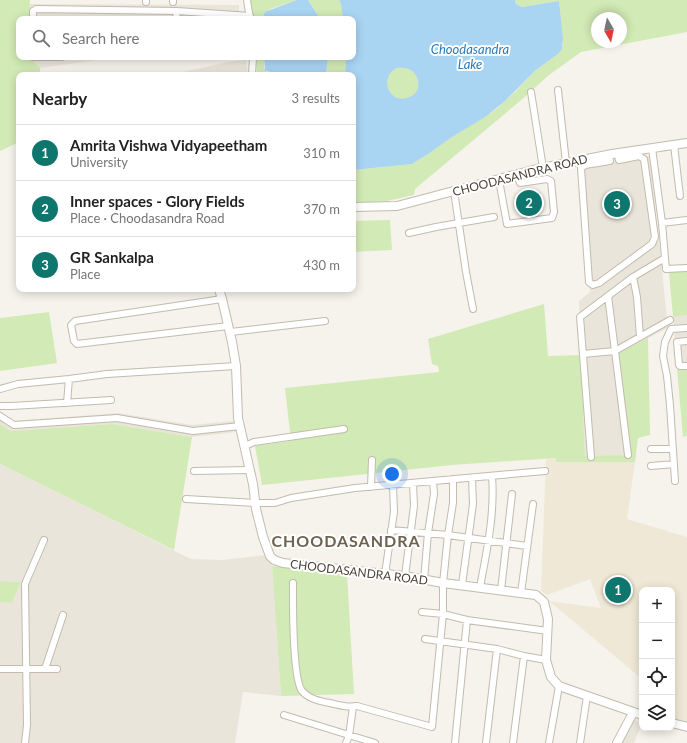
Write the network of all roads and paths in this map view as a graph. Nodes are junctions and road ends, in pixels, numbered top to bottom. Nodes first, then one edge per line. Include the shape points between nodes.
1 (247, 0) edge
2 (177, 11) junction
3 (33, 16) edge
4 (176, 16) edge
5 (229, 16) edge
6 (250, 16) edge
7 (253, 60) edge
8 (252, 72) edge
9 (558, 90) dead end
10 (531, 92) dead end
11 (687, 143) edge
12 (674, 145) junction
13 (652, 148) junction
14 (614, 157) junction
15 (566, 163) junction
16 (543, 168) junction
17 (517, 175) junction
18 (500, 183) junction
19 (454, 191) junction
20 (680, 196) dead end
21 (356, 207) edge
22 (494, 217) dead end
23 (687, 220) edge
24 (460, 223) junction
25 (662, 223) junction
26 (409, 233) dead end
27 (665, 258) junction
28 (687, 268) edge
29 (633, 277) junction
30 (219, 292) edge
31 (608, 296) junction
32 (222, 299) junction
33 (473, 309) dead end
34 (670, 320) dead end
35 (325, 321) dead end
36 (687, 328) edge
37 (229, 329) junction
38 (640, 337) junction
39 (687, 341) edge
40 (615, 351) junction
41 (583, 354) junction
42 (236, 366) junction
43 (687, 366) edge
44 (69, 379) junction
45 (0, 389) edge
46 (111, 400) dead end
47 (67, 403) junction
48 (0, 406) edge
49 (0, 416) edge
50 (240, 426) junction
51 (344, 429) dead end
52 (244, 446) junction
53 (651, 449) dead end
54 (673, 449) junction
55 (628, 455) dead end
56 (591, 456) dead end
57 (372, 460) dead end
58 (674, 464) junction
59 (651, 466) dead end
60 (250, 470) junction
61 (194, 471) dead end
62 (545, 471) dead end
63 (492, 476) junction
64 (472, 478) junction
65 (453, 480) junction
66 (433, 481) junction
67 (675, 481) dead end
68 (413, 483) junction
69 (392, 485) junction
70 (371, 487) junction
71 (512, 494) dead end
72 (186, 499) dead end
73 (256, 503) junction
74 (533, 504) dead end
75 (391, 530) junction
76 (411, 532) junction
77 (428, 533) junction
78 (448, 535) junction
79 (469, 538) junction
80 (44, 540) dead end
81 (488, 541) junction
82 (507, 543) junction
83 (527, 546) junction
84 (385, 574) junction
85 (405, 576) junction
86 (424, 580) junction
87 (293, 583) dead end
88 (443, 583) junction
89 (462, 585) junction
90 (480, 587) junction
91 (501, 590) junction
92 (521, 593) junction
93 (422, 612) dead end
94 (444, 614) junction
95 (63, 615) dead end
96 (467, 620) junction
97 (548, 630) junction
98 (425, 640) dead end
99 (442, 641) junction
100 (465, 644) junction
101 (496, 649) junction
102 (524, 656) junction
103 (546, 660) junction
104 (26, 669) junction
105 (45, 669) junction
106 (57, 669) dead end
107 (0, 670) edge
108 (559, 686) junction
109 (587, 696) junction
110 (353, 707) junction
111 (633, 713) junction
112 (639, 714) edge
113 (284, 715) dead end
114 (675, 724) edge
115 (687, 727) edge
116 (349, 736) junction
117 (25, 743) edge
118 (346, 743) edge
119 (375, 743) edge
120 (455, 743) edge
121 (486, 743) edge
122 (513, 743) edge
123 (549, 743) edge
124 (580, 743) edge
125 (617, 743) edge

1 - 6 street
2 - 3 street via 36,10 33,11
2 - 4 street
2 - 5 street
7 - 8 street
9 - 15 street
10 - 16 street
11 - 12 street, CHOODASANDRA ROAD
12 - 13 street, CHOODASANDRA ROAD
12 - 20 street
13 - 14 street, CHOODASANDRA ROAD
13 - 25 street
14 - 14 street via 639,156 644,159 655,237 646,249 593,285 589,282 581,168
14 - 15 street, CHOODASANDRA ROAD
15 - 16 street, CHOODASANDRA ROAD
16 - 17 street, CHOODASANDRA ROAD
17 - 18 street, CHOODASANDRA ROAD
17 - 18 street via 520,183 547,179 550,181 554,212 552,218 507,224
18 - 19 street, CHOODASANDRA ROAD
19 - 21 street, CHOODASANDRA ROAD via 396,206
19 - 24 street
22 - 24 street
23 - 25 street
24 - 26 street
24 - 33 street
25 - 27 street
27 - 28 street via 666,269
27 - 29 street
29 - 31 street
29 - 38 street
30 - 32 street, CHOODASANDRA ROAD
31 - 40 street
31 - 41 street via 580,317
32 - 37 street, CHOODASANDRA ROAD
32 - 37 street via 75,321 71,325 74,341 77,344
34 - 38 street
35 - 37 street
36 - 54 street via 671,329 665,342 663,356
37 - 42 street, CHOODASANDRA ROAD
38 - 40 street
39 - 43 street via 677,342 679,365
40 - 41 street
40 - 55 street
41 - 56 street
42 - 44 street via 106,374
42 - 50 street, CHOODASANDRA ROAD
44 - 45 street via 18,384
44 - 47 street
46 - 47 street
47 - 48 street
49 - 50 street via 14,425 117,418 193,431
50 - 52 street, CHOODASANDRA ROAD
51 - 52 street via 254,442
52 - 60 street, CHOODASANDRA ROAD
53 - 54 street
54 - 58 street
57 - 70 street
58 - 59 street
58 - 67 street
60 - 61 street
60 - 73 street, CHOODASANDRA ROAD
62 - 63 street
63 - 64 street
63 - 81 street via 493,500
64 - 65 street
64 - 79 street via 473,504
65 - 66 street
65 - 78 street via 453,504
66 - 68 street
66 - 77 street via 433,505
68 - 69 street
68 - 76 street
69 - 70 street
69 - 75 street via 394,512
70 - 73 street via 312,494 275,503
71 - 82 street
72 - 73 street
73 - 84 street, CHOODASANDRA ROAD via 263,537 274,560
74 - 83 street
75 - 76 street
75 - 84 street
76 - 77 street
76 - 85 street
77 - 78 street
77 - 86 street
78 - 79 street
78 - 88 street
79 - 81 street
79 - 89 street
80 - 104 street via 26,584
81 - 82 street
81 - 90 street
82 - 83 street
82 - 91 street
83 - 92 street
84 - 85 street, CHOODASANDRA ROAD
85 - 86 street, CHOODASANDRA ROAD
86 - 88 street, CHOODASANDRA ROAD
87 - 110 street via 295,669 302,690 314,700
88 - 89 street, CHOODASANDRA ROAD
88 - 94 street
89 - 90 street, CHOODASANDRA ROAD
90 - 91 street, CHOODASANDRA ROAD
91 - 92 street, CHOODASANDRA ROAD
92 - 97 street, CHOODASANDRA ROAD via 536,595 544,602
93 - 94 street
94 - 96 street
94 - 99 street
95 - 105 street
96 - 97 street
96 - 100 street
97 - 103 street, CHOODASANDRA ROAD
98 - 99 street
99 - 100 street
99 - 110 street via 432,727
100 - 101 street
100 - 120 street
101 - 102 street
101 - 121 street
102 - 103 street
102 - 122 street
103 - 108 street, CHOODASANDRA ROAD via 551,676
104 - 105 street
104 - 107 street
104 - 117 street
105 - 106 street
108 - 109 street
108 - 123 street
109 - 111 street
109 - 124 street
110 - 116 street
111 - 112 street
111 - 125 street
113 - 116 street
114 - 115 street
116 - 118 street
116 - 119 street

